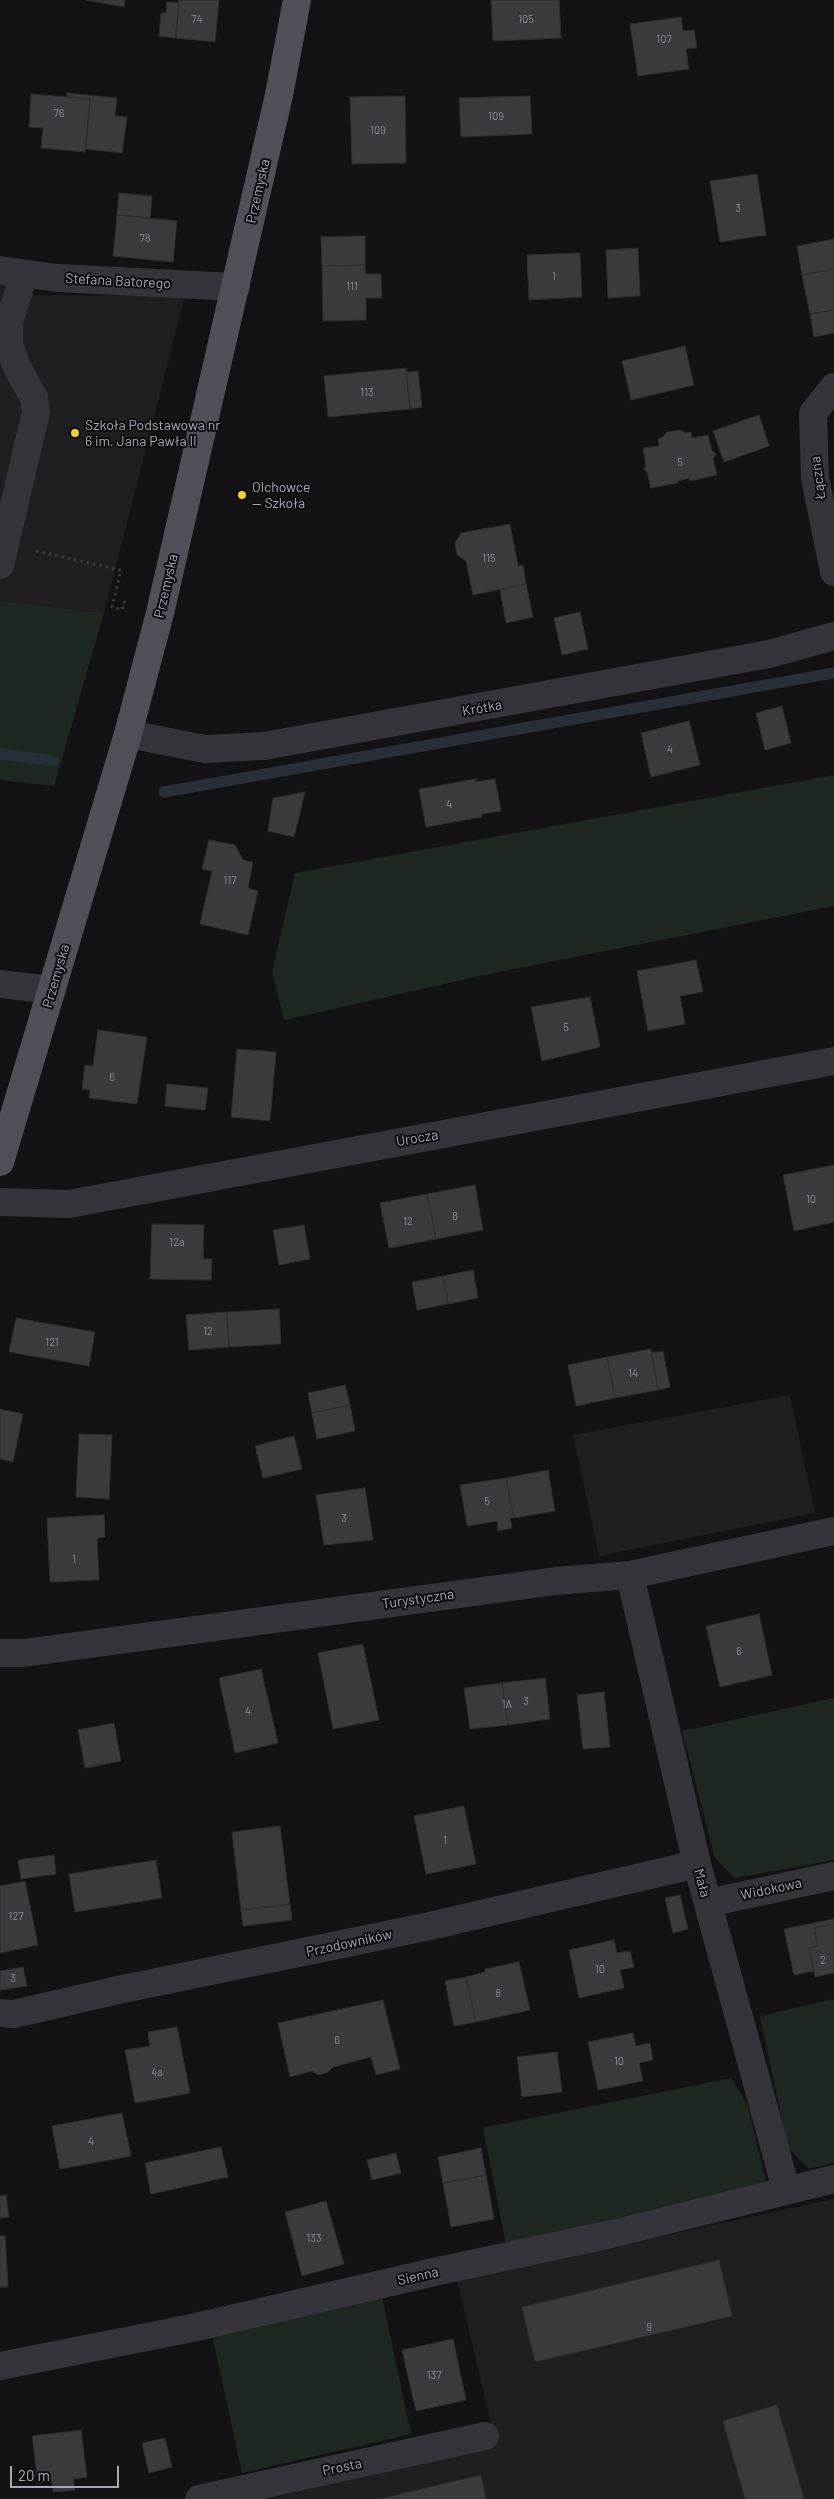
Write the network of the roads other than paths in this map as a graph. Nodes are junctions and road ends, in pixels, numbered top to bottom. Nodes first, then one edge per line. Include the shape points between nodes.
1 (296, 0) edge
2 (12, 272) edge
3 (236, 288) junction
4 (834, 387) edge
5 (3, 554) edge
6 (834, 572) edge
7 (834, 636) edge
8 (128, 734) junction
9 (0, 984) edge
10 (52, 990) junction
11 (834, 1061) edge
12 (0, 1162) edge
13 (0, 1202) edge
14 (834, 1531) edge
15 (630, 1575) junction
16 (0, 1653) edge
17 (697, 1864) junction
18 (834, 1876) edge
19 (708, 1903) junction
20 (0, 2013) edge
21 (834, 2179) edge
22 (786, 2189) junction
23 (0, 2366) edge
24 (484, 2436) dead end
25 (199, 2499) edge

1 - 3 main road, Przemyska via 279,95
2 - 3 street, Stefana Batorego via 58,278
2 - 5 street via 9,345 34,398 36,412
3 - 8 main road, Przemyska via 160,613
4 - 6 street, Łączna via 813,413 815,478
7 - 8 street, Krótka via 769,654 264,746 205,748
8 - 10 main road, Przemyska
9 - 10 street
10 - 12 main road, Przemyska
11 - 13 street, Urocza via 69,1204
14 - 15 street, Turystyczna
15 - 16 street, Turystyczna via 556,1581 24,1653
15 - 17 street, Mała
17 - 19 street, Mała
17 - 20 street, Przodowników via 430,1926 14,2014
18 - 19 street, Widokowa
19 - 22 street, Mała
21 - 22 street, Sienna
22 - 23 street, Sienna via 611,2234 192,2328
24 - 25 street, Prosta

